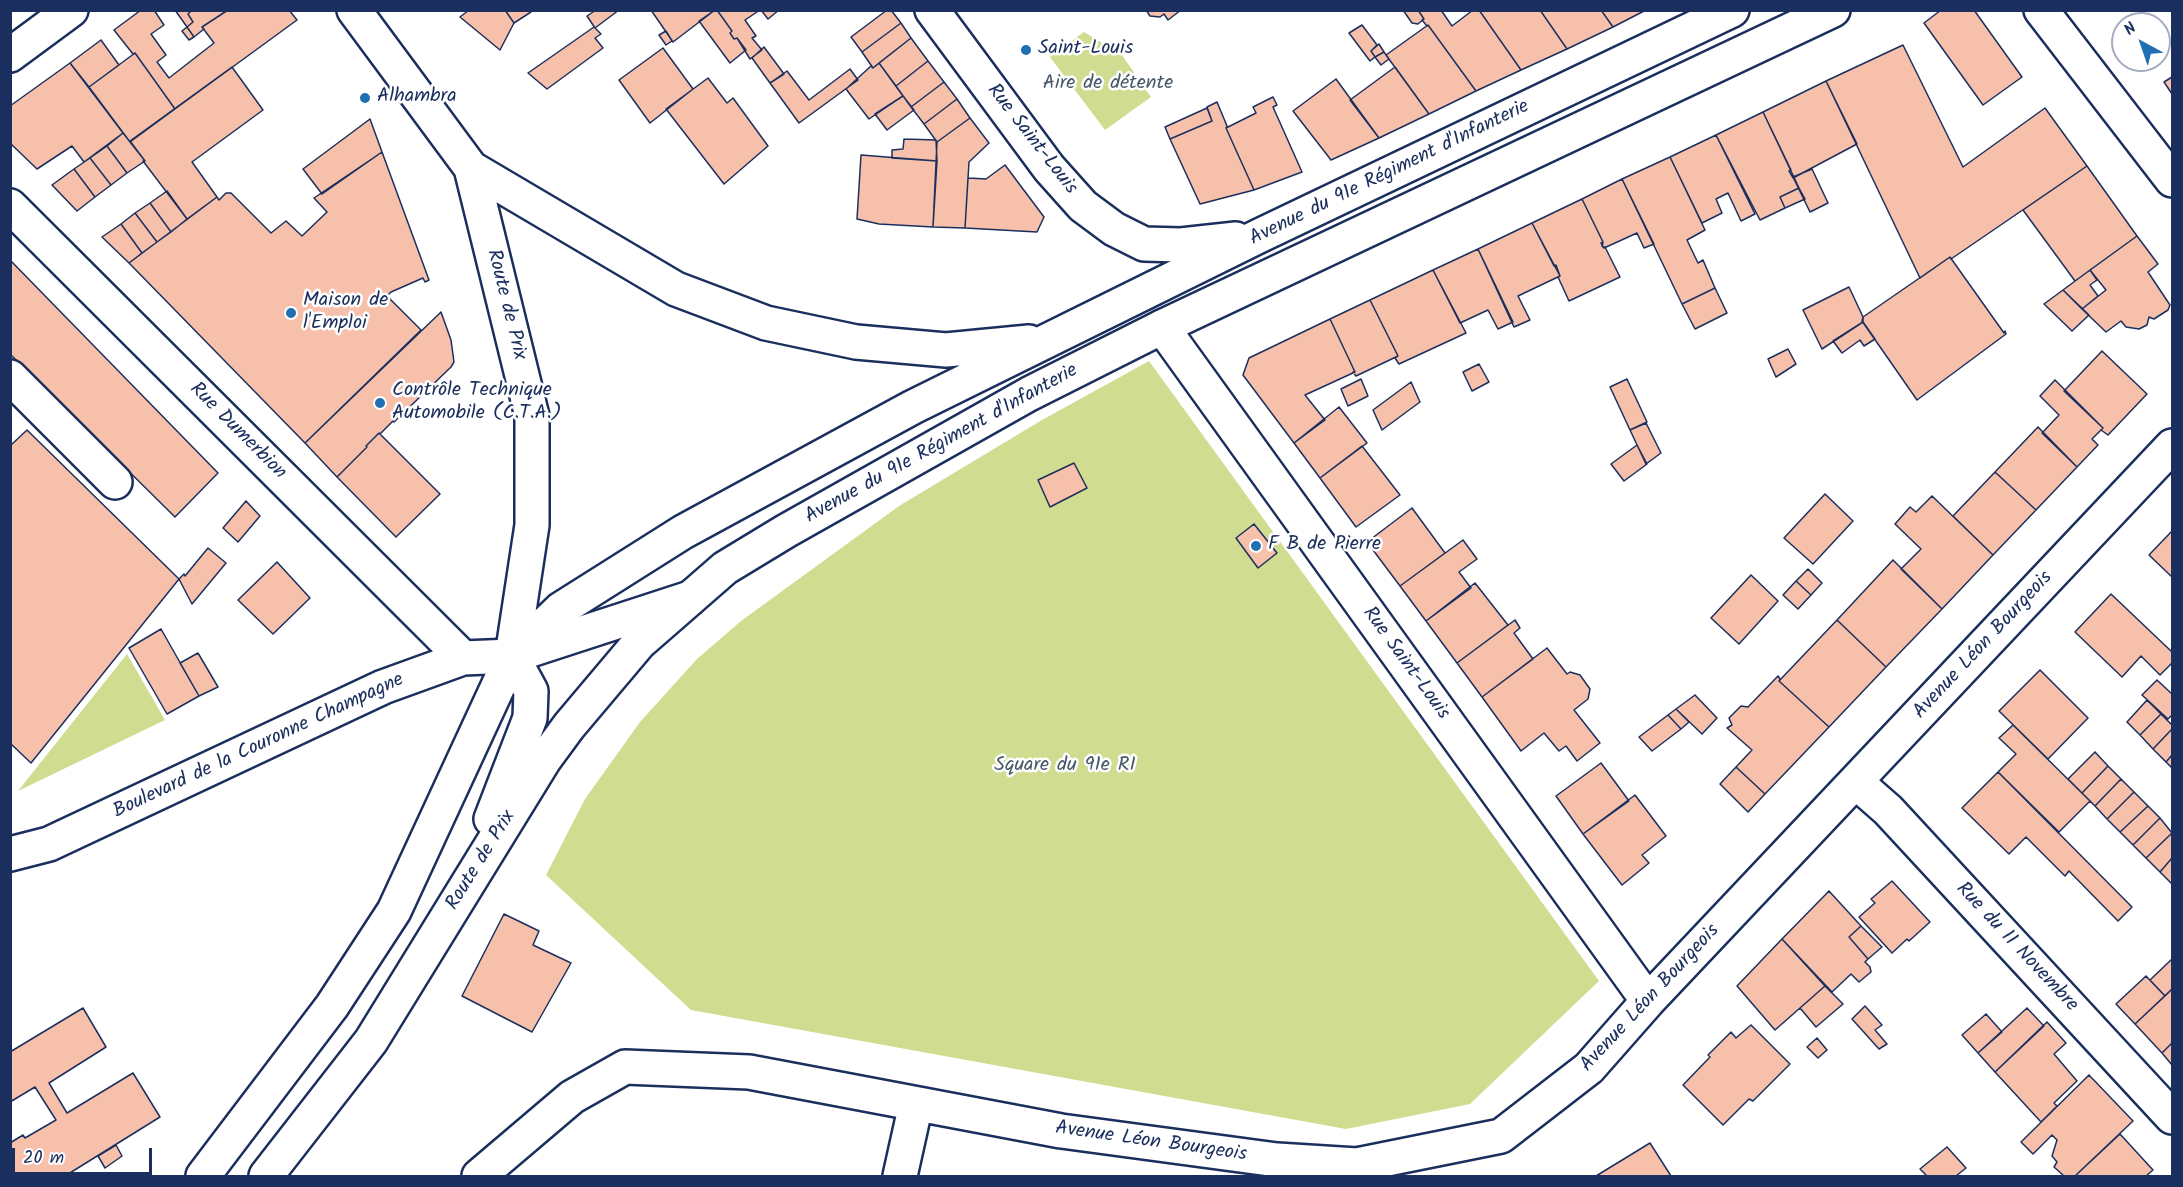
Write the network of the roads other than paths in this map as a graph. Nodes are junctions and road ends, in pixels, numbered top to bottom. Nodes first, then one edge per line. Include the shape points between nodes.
1 (71, 10) edge
2 (354, 10) edge
3 (932, 10) edge
4 (1732, 10) edge
5 (1833, 10) edge
6 (2041, 10) edge
7 (10, 55) edge
8 (471, 168) junction
9 (2172, 180) edge
10 (10, 206) edge
11 (1259, 236) junction
12 (1162, 327) junction
13 (1049, 340) junction
14 (10, 377) edge
15 (2172, 446) edge
16 (115, 482) dead end
17 (682, 532) joint
18 (725, 568) joint
19 (691, 598) junction
20 (512, 656) junction
21 (463, 658) junction
22 (1856, 782) junction
23 (10, 854) edge
24 (462, 893) junction
25 (1647, 1000) junction
26 (916, 1104) junction
27 (2172, 1117) edge
28 (1382, 1169) edge
29 (203, 1176) edge
30 (266, 1176) edge
31 (480, 1176) edge
32 (900, 1176) edge

1 - 7 main road
2 - 8 main road, Avenue du 91e Régiment d'Infanterie
3 - 11 main road, Rue Saint-Louis via 1049,168 1083,206 1114,229 1144,244 1163,245
4 - 11 main road, Avenue du 91e Régiment d'Infanterie
5 - 12 main road, Avenue du 91e Régiment d'Infanterie
6 - 9 main road
8 - 13 main road, Avenue du 91e Régiment d'Infanterie via 676,289 766,323 856,342 946,350
8 - 20 main road, Route de Prix via 532,416 532,525
10 - 21 main road, Rue Dumerbion
11 - 13 main road, Avenue du 91e Régiment d'Infanterie
12 - 13 main road, Avenue du 91e Régiment d'Infanterie
12 - 18 main road, Avenue du 91e Régiment d'Infanterie via 1029,394
12 - 25 main road, Rue Saint-Louis
13 - 17 main road, Avenue du 91e Régiment d'Infanterie via 913,407
14 - 16 main road
15 - 22 main road, Avenue Léon Bourgeois
17 - 20 main road, Route de Prix via 561,609
18 - 19 main road, Route de Prix
19 - 20 main road, Boulevard de la Couronne Champagne
19 - 24 main road, Route de Prix via 639,643 569,726
20 - 21 main road, Boulevard de la Couronne Champagne
20 - 24 main road via 531,691 530,718
20 - 29 main road, Route de Prix via 394,911 332,1006
21 - 23 main road, Boulevard de la Couronne Champagne via 383,687 49,844
22 - 25 main road, Avenue Léon Bourgeois
22 - 27 main road, Rue du 11 Novembre via 1888,810
24 - 30 main road, Route de Prix via 371,1041
25 - 28 main road, Avenue Léon Bourgeois via 1589,1068 1500,1136
26 - 28 main road, Avenue Léon Bourgeois via 1060,1131 1276,1160
26 - 31 main road, Avenue Léon Bourgeois via 749,1072 625,1067 572,1097
26 - 32 main road

